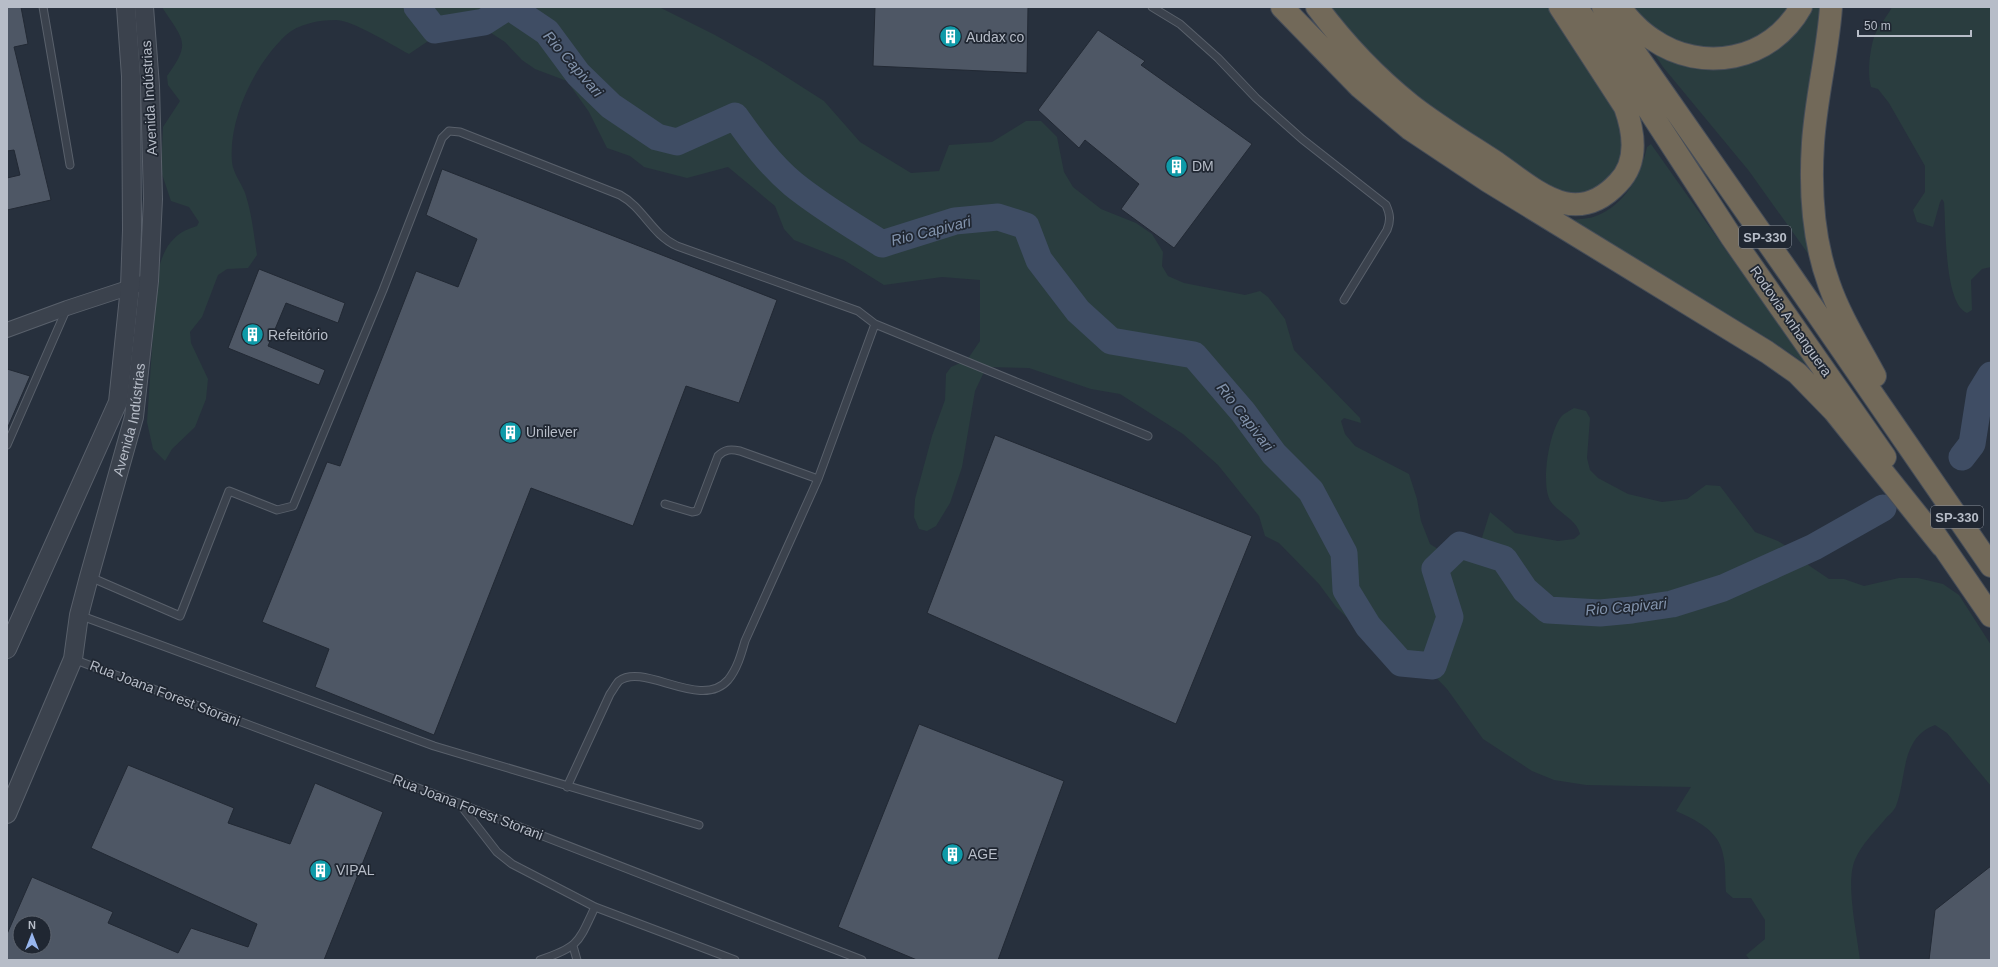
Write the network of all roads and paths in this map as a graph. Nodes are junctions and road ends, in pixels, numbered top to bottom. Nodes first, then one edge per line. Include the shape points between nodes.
1 (43, 7) edge
2 (126, 7) edge
3 (144, 7) edge
4 (1152, 7) edge
5 (1282, 7) edge
6 (1317, 7) edge
7 (1560, 7) edge
8 (1576, 7) edge
9 (1603, 7) edge
10 (1619, 7) edge
11 (1801, 7) edge
12 (1831, 7) edge
13 (70, 165) dead end
14 (149, 281) junction
15 (130, 288) junction
16 (1344, 300) dead end
17 (67, 308) junction
18 (875, 324) junction
19 (7, 330) edge
20 (1148, 436) dead end
21 (7, 445) edge
22 (1924, 469) junction
23 (818, 479) junction
24 (665, 504) dead end
25 (1942, 546) junction
26 (1991, 566) edge
27 (89, 577) junction
28 (79, 615) junction
29 (1991, 616) edge
30 (7, 649) edge
31 (73, 659) junction
32 (567, 787) junction
33 (458, 803) junction
34 (7, 814) edge
35 (699, 825) dead end
36 (595, 907) junction
37 (573, 946) junction
38 (540, 960) edge
39 (577, 960) edge
40 (735, 960) edge
41 (862, 960) edge

1 - 13 lane
2 - 15 street, Avenida Indústrias via 132,137
3 - 14 street, Avenida Indústrias via 150,86 153,199
4 - 16 lane via 1180,24 1279,119 1386,205 1390,213 1387,230
5 - 25 highway via 1360,87 1410,130 1797,373 1834,411
6 - 7 highway via 1366,64 1412,105 1535,189 1564,203 1585,204 1613,189 1628,170 1632,159 1631,125 1625,107
8 - 25 highway, Rodovia Anhanguera / SP-330 via 1643,101 1732,238 1867,428
9 - 22 highway, Rodovia Anhanguera / SP-330
10 - 11 highway via 1632,23 1652,39 1675,52 1698,58 1719,58 1749,52 1772,40 1785,30
12 - 22 highway via 1813,142 1813,200 1821,252 1837,305
14 - 15 street
14 - 27 street, Avenida Indústrias via 134,417
15 - 17 street
15 - 30 street, Avenida Indústrias via 118,402
17 - 19 street
17 - 21 lane
18 - 20 lane
18 - 23 lane
18 - 27 lane via 858,311 665,241 631,202 620,195 460,132 449,132 442,138 383,290 292,506 277,510 229,491 180,616
22 - 26 highway, Rodovia Anhanguera / SP-330
23 - 24 lane via 740,451 723,451 718,456 697,511 692,512
23 - 32 lane via 745,641 736,668 727,681 718,687 703,691 634,676 619,681 610,694
25 - 29 highway, Rodovia Anhanguera / SP-330
27 - 28 street, Avenida Indústrias
28 - 31 street, Avenida Indústrias
28 - 32 lane via 434,746
31 - 33 lane, Rua Joana Forest Storani
31 - 34 street, Avenida Indústrias
32 - 35 lane
33 - 36 lane via 497,852 512,864
33 - 41 lane, Rua Joana Forest Storani
36 - 37 lane via 582,935
36 - 40 lane
37 - 38 lane
37 - 39 lane

